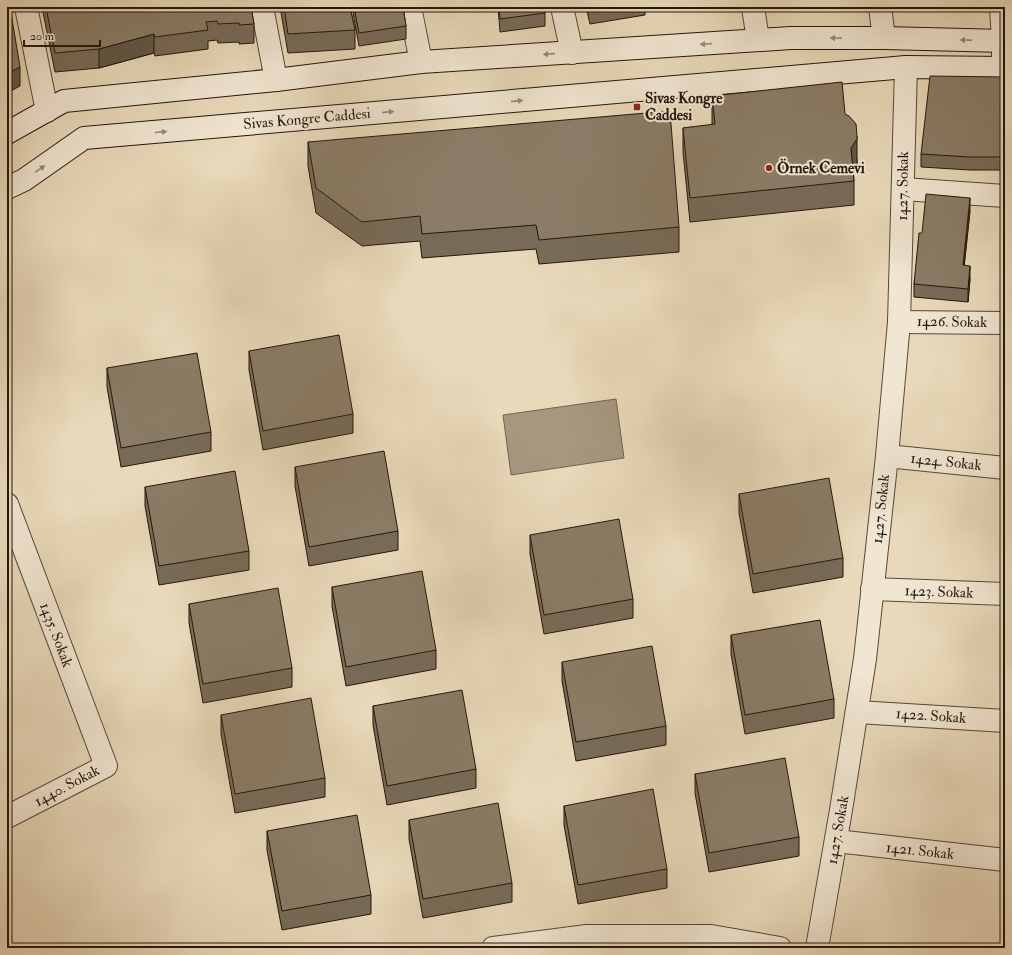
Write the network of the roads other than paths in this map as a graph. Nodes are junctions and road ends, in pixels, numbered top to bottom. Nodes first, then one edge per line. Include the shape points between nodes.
1 (26, 7) edge
2 (262, 7) edge
3 (410, 7) edge
4 (562, 7) edge
5 (753, 7) edge
6 (880, 7) edge
7 (1001, 7) edge
8 (884, 38) junction
9 (758, 40) junction
10 (1004, 41) edge
11 (572, 53) junction
12 (421, 62) junction
13 (906, 67) junction
14 (1004, 68) edge
15 (276, 80) junction
16 (46, 111) junction
17 (7, 133) edge
18 (7, 188) edge
19 (903, 189) junction
20 (1005, 196) edge
21 (899, 322) junction
22 (1005, 323) edge
23 (887, 456) junction
24 (1005, 468) edge
25 (7, 504) edge
26 (872, 589) junction
27 (1005, 594) edge
28 (857, 712) junction
29 (1005, 721) edge
30 (106, 766) joint
31 (7, 817) edge
32 (836, 841) junction
33 (1005, 860) edge
34 (588, 942) edge
35 (493, 948) edge
36 (780, 948) edge
37 (817, 948) edge

1 - 16 street
2 - 15 street
3 - 12 street
4 - 11 street
5 - 9 street
6 - 8 street
7 - 10 street
8 -> 9 street
10 -> 8 street
9 -> 11 street
10 - 14 street
11 -> 12 street
12 - 15 street
13 - 14 street, Sivas Kongre Caddesi
18 -> 13 street, Sivas Kongre Caddesi via 24,180 84,138
13 - 19 street, 1427. Sokak
15 - 16 street via 64,101
16 - 17 street
19 - 20 street
19 - 21 street, 1427. Sokak
21 - 22 street, 1426. Sokak
21 - 23 street, 1427. Sokak
23 - 24 street, 1424. Sokak
23 - 26 street, 1427. Sokak
25 - 30 street, 1435. Sokak
26 - 27 street, 1423. Sokak
26 - 28 street, 1427. Sokak
28 - 29 street, 1422. Sokak
28 - 32 street, 1427. Sokak
30 - 31 street, 1440. Sokak
32 - 33 street, 1421. Sokak
32 - 37 street, 1427. Sokak
34 - 35 street
34 - 36 street via 711,936

